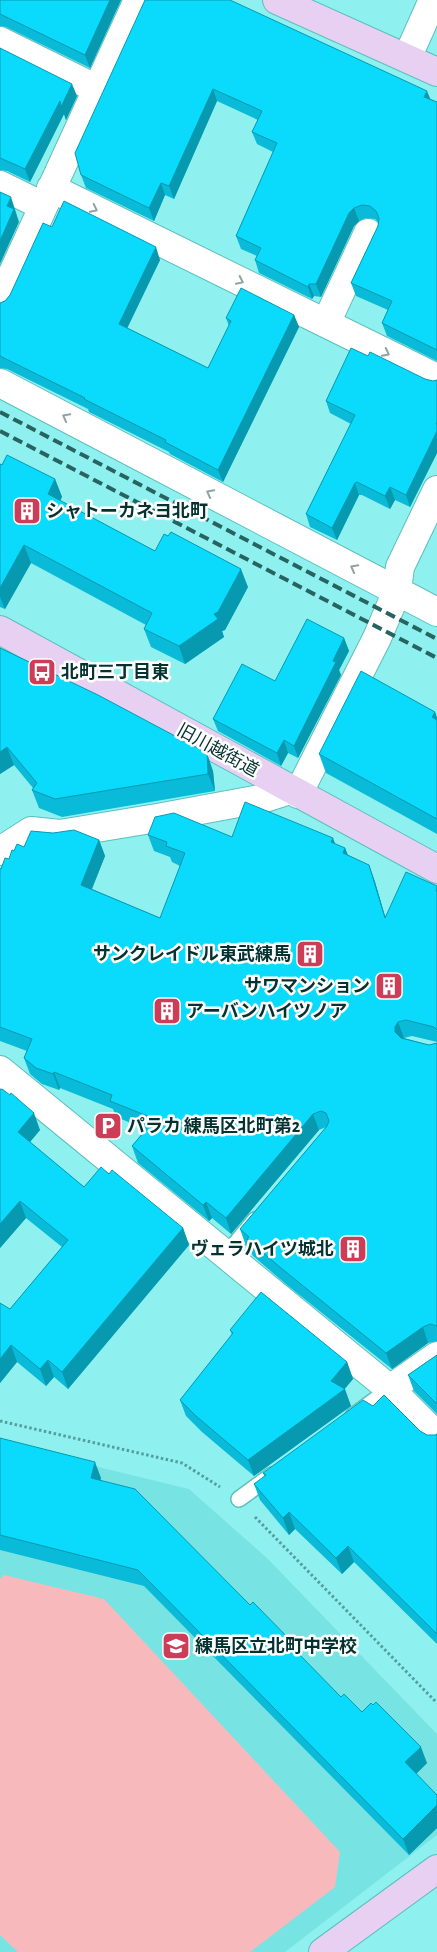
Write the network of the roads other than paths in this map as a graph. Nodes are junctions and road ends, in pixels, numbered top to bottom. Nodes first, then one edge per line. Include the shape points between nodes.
1 (138, 0) edge
2 (277, 0) edge
3 (433, 0) edge
4 (0, 41) edge
5 (407, 58) junction
6 (437, 72) edge
7 (97, 90) junction
8 (0, 185) edge
9 (47, 197) junction
10 (368, 233) dead end
11 (0, 301) edge
12 (326, 322) junction
13 (437, 378) edge
14 (0, 383) edge
15 (437, 490) edge
16 (397, 591) junction
17 (437, 612) edge
18 (0, 630) edge
19 (294, 792) junction
20 (0, 851) edge
21 (437, 869) edge
22 (7, 1083) edge
23 (263, 1210) edge
24 (226, 1255) junction
25 (437, 1356) edge
26 (390, 1389) junction
27 (344, 1422) edge
28 (437, 1436) edge
29 (283, 1467) edge
30 (239, 1500) road end
31 (437, 1869) edge
32 (324, 1952) edge

1 - 7 street
2 - 5 street
3 - 5 street
4 - 7 street
5 - 6 street
7 - 9 street
8 - 9 street
9 - 11 street
9 -> 12 street
10 - 12 street
12 -> 13 street
16 -> 14 street
15 - 16 street via 400,567
16 - 17 street
16 - 19 street via 377,638
18 - 19 street, 旧川越街道
19 - 20 street via 60,834 31,831
19 - 21 street, 旧川越街道
22 - 24 street
23 - 24 lane
24 - 26 street
25 - 26 street
26 - 27 lane
26 - 28 street
29 - 30 lane
31 - 32 street

